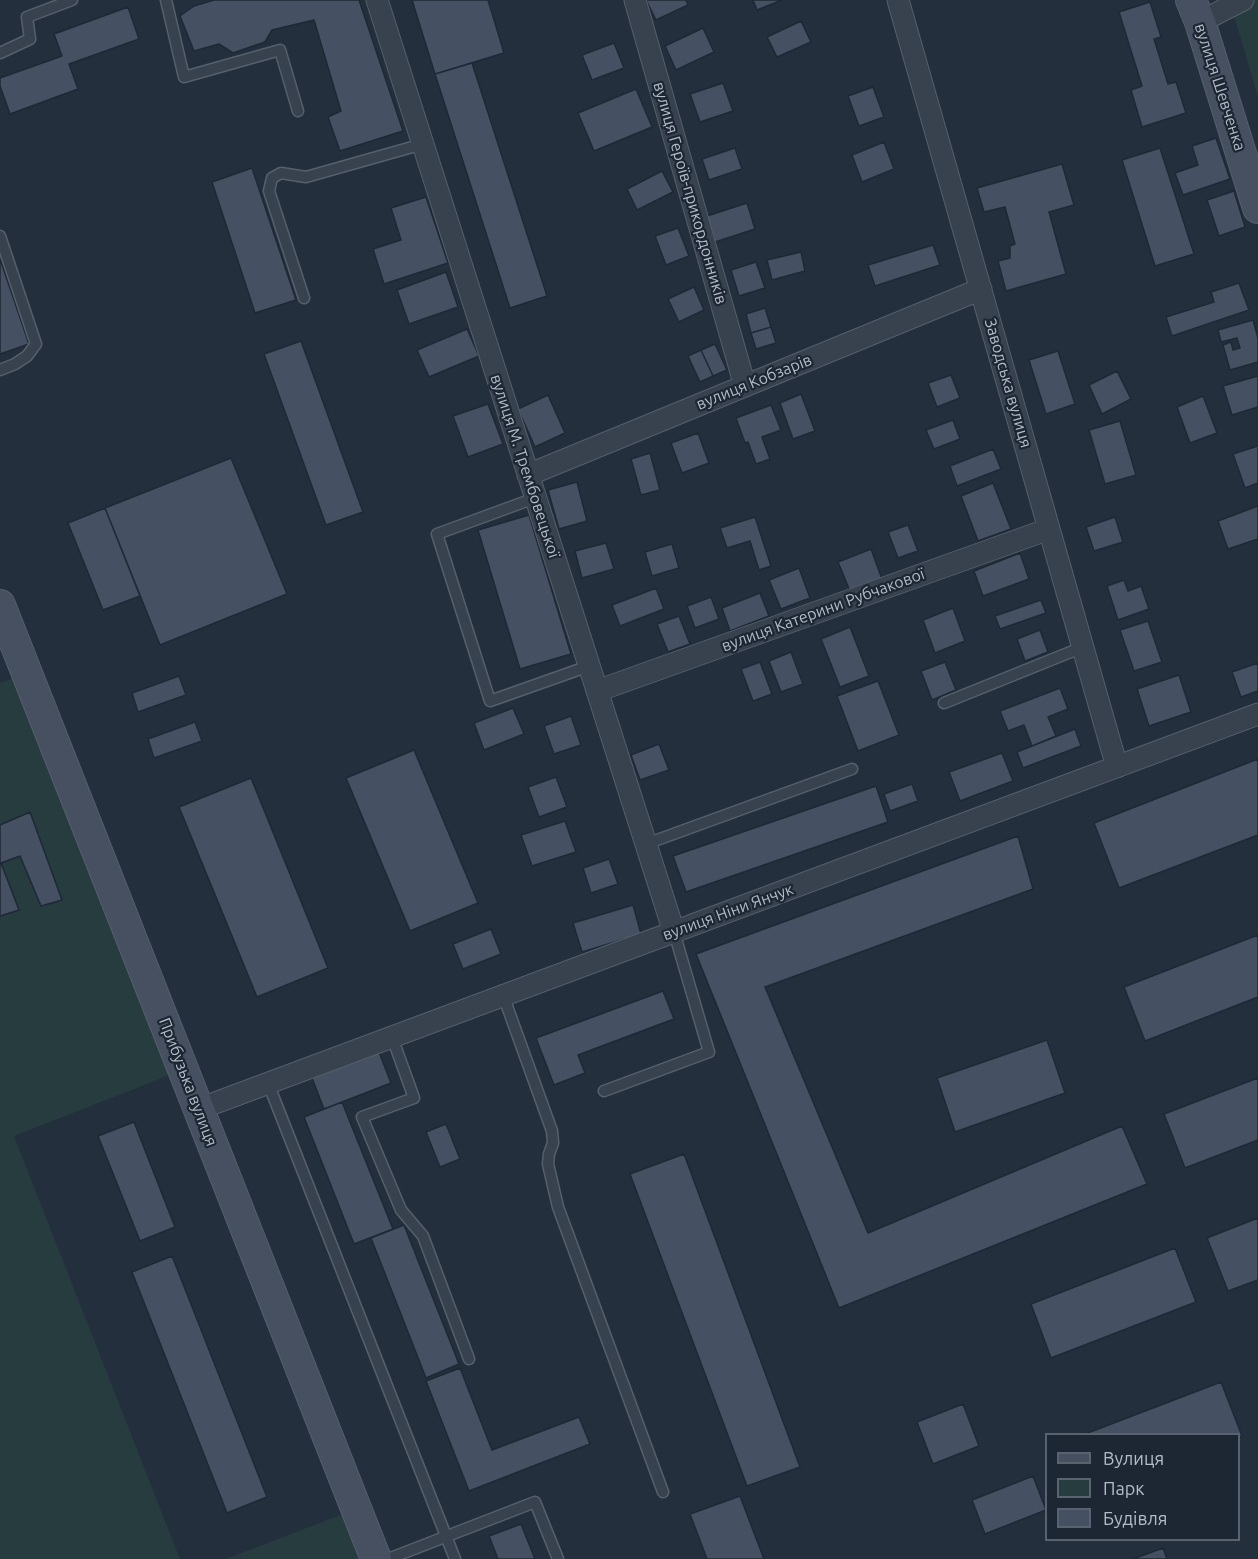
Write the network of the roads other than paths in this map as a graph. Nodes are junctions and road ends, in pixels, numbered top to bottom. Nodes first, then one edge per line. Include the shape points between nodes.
1 (72, 0) edge
2 (166, 0) edge
3 (377, 0) edge
4 (636, 0) edge
5 (898, 0) edge
6 (1243, 0) edge
7 (1195, 11) edge
8 (0, 54) edge
9 (298, 111) dead end
10 (423, 144) junction
11 (1258, 208) edge
12 (0, 236) edge
13 (981, 289) junction
14 (304, 298) dead end
15 (0, 370) edge
16 (745, 386) junction
17 (528, 475) junction
18 (536, 498) junction
19 (1049, 529) junction
20 (0, 605) edge
21 (1083, 647) junction
22 (589, 666) junction
23 (597, 692) junction
24 (944, 704) dead end
25 (1258, 714) edge
26 (1117, 767) junction
27 (852, 769) dead end
28 (646, 843) junction
29 (674, 932) junction
30 (503, 995) junction
31 (392, 1037) junction
32 (268, 1083) junction
33 (604, 1091) dead end
34 (199, 1109) junction
35 (469, 1359) dead end
36 (663, 1492) dead end
37 (446, 1536) junction
38 (376, 1559) edge
39 (388, 1559) edge
40 (455, 1559) edge
41 (558, 1559) edge

1 - 8 lane via 27,17 30,39
2 - 9 lane via 184,77 280,51
3 - 10 street, вулиця М. Трембовецької
4 - 16 street, вулиця Героїв-прикордонників
5 - 13 street, Заводська вулиця
6 - 7 street
7 - 11 street, вулиця Шевченка
10 - 14 lane via 306,177 282,173 272,178 269,191
10 - 17 street, вулиця М. Трембовецької
12 - 15 lane via 36,344 27,356
13 - 16 street, вулиця Кобзарів
13 - 19 street, Заводська вулиця
16 - 17 street, вулиця Кобзарів
17 - 18 street, вулиця М. Трембовецької
18 - 22 street, вулиця М. Трембовецької
18 - 22 lane via 437,534 489,701
19 - 21 street, Заводська вулиця
19 - 23 street, вулиця Катерини Рубчакової
20 - 34 street, Прибузька вулиця
21 - 24 lane
21 - 26 street, Заводська вулиця
22 - 23 street, вулиця М. Трембовецької
23 - 28 street, вулиця М. Трембовецької
25 - 26 street, вулиця Ніни Янчук
26 - 29 street, вулиця Ніни Янчук
27 - 28 lane
28 - 29 street, вулиця М. Трембовецької
29 - 30 street, вулиця Ніни Янчук
29 - 33 lane via 709,1052
30 - 31 street, вулиця Ніни Янчук
30 - 36 lane via 552,1131 548,1164 558,1207
31 - 32 street, вулиця Ніни Янчук
31 - 35 lane via 414,1098 362,1117 402,1210 423,1236
32 - 34 street, вулиця Ніни Янчук
32 - 37 lane
34 - 38 street, Прибузька вулиця
37 - 39 lane
37 - 40 lane
37 - 41 lane via 535,1502

